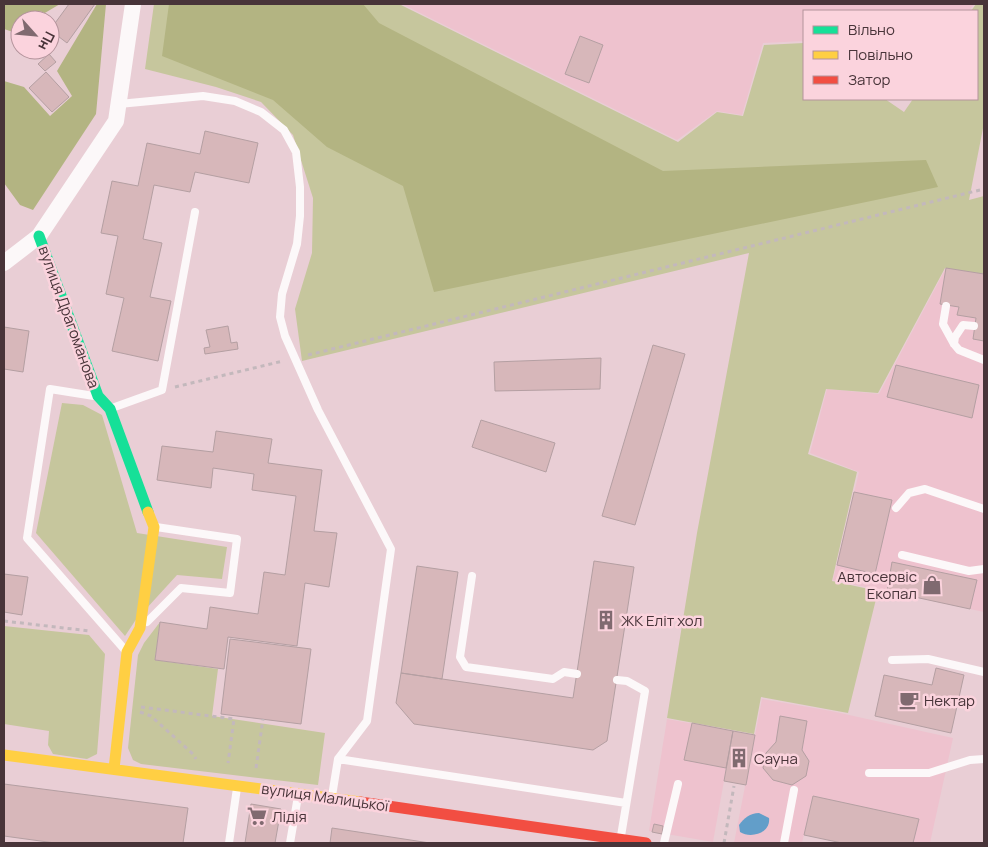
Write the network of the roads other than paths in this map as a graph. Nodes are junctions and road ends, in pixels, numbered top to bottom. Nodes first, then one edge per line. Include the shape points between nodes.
1 (133, 4) edge
2 (119, 104) junction
3 (195, 212) dead end
4 (39, 236) junction
5 (4, 262) edge
6 (946, 306) dead end
7 (974, 326) dead end
8 (954, 344) junction
9 (984, 360) edge
10 (98, 396) junction
11 (110, 409) junction
12 (896, 508) dead end
13 (984, 509) edge
14 (154, 527) junction
15 (902, 555) dead end
16 (984, 569) edge
17 (970, 571) junction
18 (472, 576) dead end
19 (984, 576) edge
20 (140, 628) junction
21 (127, 652) junction
22 (892, 660) dead end
23 (984, 672) edge
24 (577, 674) dead end
25 (617, 680) dead end
26 (4, 755) edge
27 (338, 759) junction
28 (984, 759) edge
29 (114, 769) junction
30 (869, 773) dead end
31 (678, 784) dead end
32 (238, 785) junction
33 (794, 790) dead end
34 (298, 793) junction
35 (332, 798) junction
36 (626, 803) junction
37 (621, 841) edge
38 (229, 843) edge
39 (290, 843) edge
40 (646, 843) edge
41 (664, 843) edge
42 (784, 843) edge

1 - 2 street
2 - 4 street via 116,121
2 - 27 lane via 204,96 235,101 261,112 284,130 296,152 300,216 297,244 282,294 280,317 285,336 318,410 391,549 367,721
3 - 11 lane via 162,390
4 - 5 street
4 - 10 street, вулиця Драгоманова
6 - 8 lane via 944,324
7 - 8 lane via 963,325 955,336
8 - 9 lane via 959,350
10 - 11 street, вулиця Драгоманова
10 - 21 lane via 50,389 27,538
11 - 14 street, вулиця Драгоманова
12 - 13 lane via 909,493 925,489
14 - 20 street, вулиця Драгоманова
14 - 20 lane via 237,538 230,593 182,588
15 - 17 lane
16 - 17 lane
17 - 19 lane
18 - 24 lane via 460,657 466,667 553,679 564,672
20 - 21 street, вулиця Драгоманова
21 - 29 street, вулиця Драгоманова
22 - 23 lane via 928,659
25 - 36 lane via 645,691
26 - 29 street, вулиця Малицької
27 - 35 lane
27 - 36 lane
28 - 30 lane via 970,760 930,773
29 - 32 street, вулиця Малицької
31 - 41 lane
32 - 34 street, вулиця Малицької
32 - 38 lane
33 - 42 lane
34 - 35 street, вулиця Малицької
34 - 39 lane
35 - 37 street, вулиця Малицької
36 - 37 lane
37 - 40 street, вулиця Малицької

